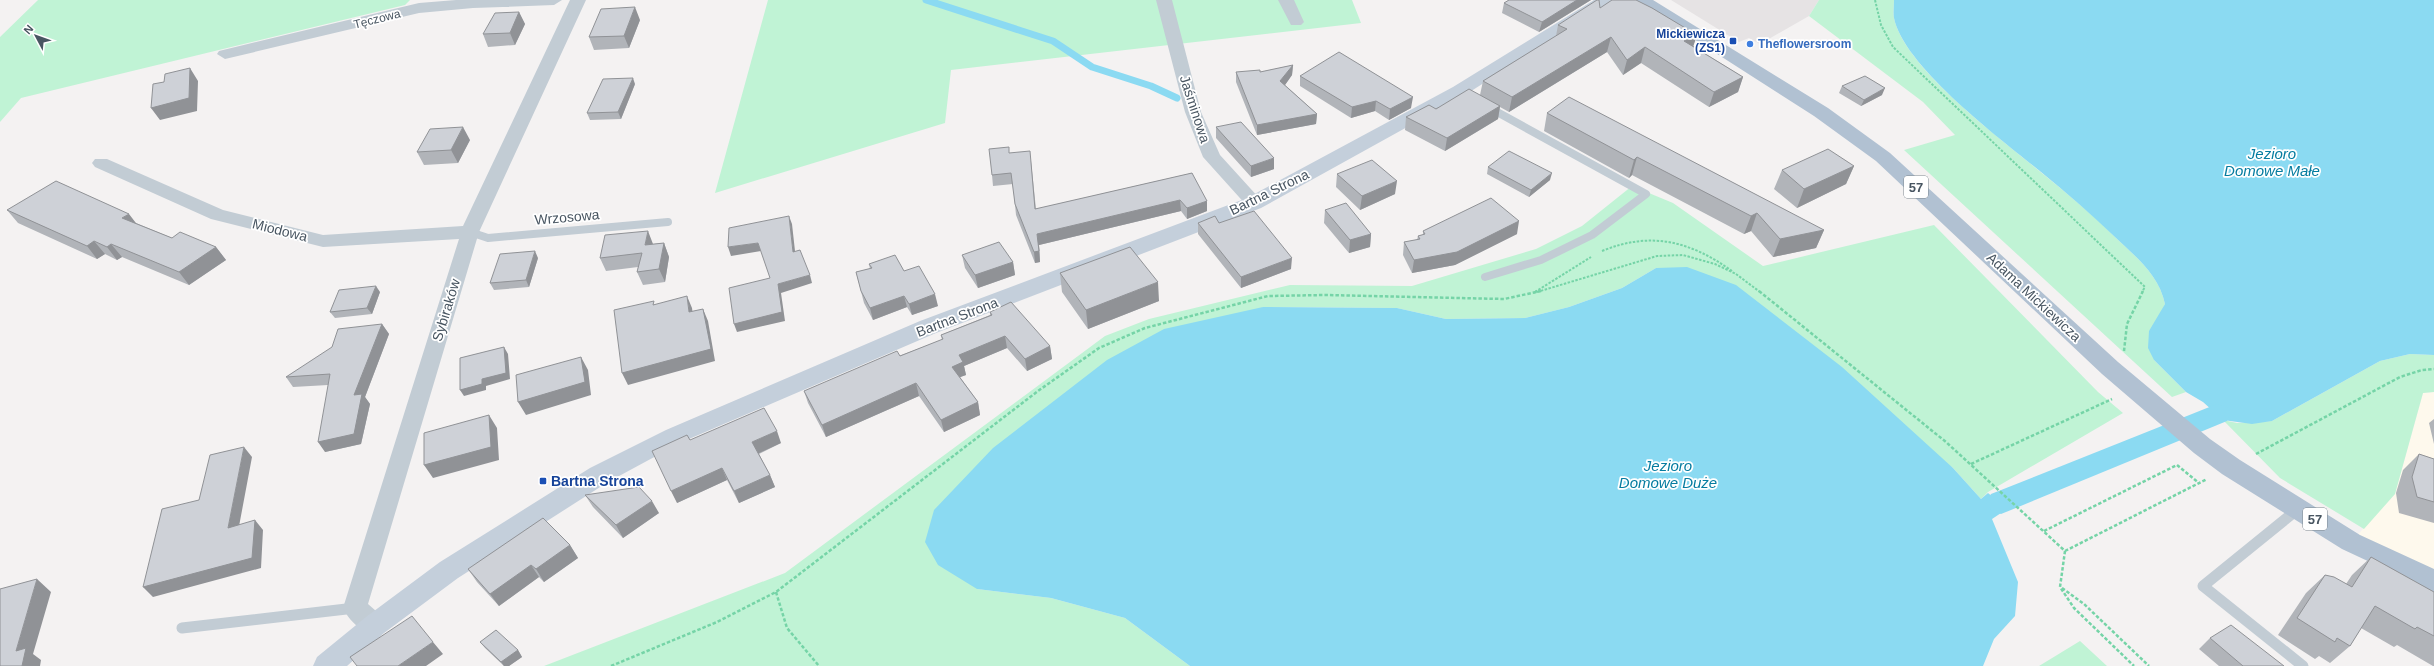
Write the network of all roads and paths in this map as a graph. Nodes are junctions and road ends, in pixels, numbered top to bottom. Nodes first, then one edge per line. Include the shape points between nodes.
1 (554, 0) edge
2 (578, 0) edge
3 (1164, 0) edge
4 (1286, 0) edge
5 (1606, 0) edge
6 (1641, 0) edge
7 (1875, 0) edge
8 (1296, 22) dead end
9 (225, 54) dead end
10 (1470, 97) junction
11 (101, 163) dead end
12 (1254, 203) junction
13 (668, 222) dead end
14 (470, 232) junction
15 (1736, 274) junction
16 (1485, 277) dead end
17 (1532, 294) junction
18 (2122, 352) dead end
19 (2434, 369) edge
20 (2135, 388) junction
21 (1971, 464) junction
22 (2231, 467) junction
23 (2199, 483) junction
24 (2298, 508) junction
25 (2044, 530) junction
26 (2065, 551) junction
27 (2434, 581) edge
28 (2060, 587) junction
29 (776, 592) junction
30 (355, 608) junction
31 (375, 626) junction
32 (182, 628) dead end
33 (327, 666) edge
34 (611, 666) edge
35 (819, 666) edge
36 (2134, 666) edge
37 (2149, 666) edge
38 (2303, 666) edge

1 - 9 street, Tęczowa via 419,8
2 - 14 street, Sybiraków
3 - 12 street, Jaśminowa via 1193,112 1212,157
4 - 8 street
5 - 10 street, Bartna Strona
6 - 20 main road, Adama Mickiewicza / 57 via 1821,112 1883,157 2110,368
7 - 18 path via 1883,33 1893,47 2145,287 2127,324 2126,348
10 - 12 street, Bartna Strona
10 - 16 lane via 1646,194 1592,235 1541,260
11 - 14 street, Miodowa via 217,215 323,241
12 - 31 street, Bartna Strona via 928,327 674,436 599,475 449,570
13 - 14 lane, Wrzosowa via 488,238
14 - 30 street, Sybiraków
15 - 17 path via 1715,264 1683,255 1657,256
15 - 17 path via 1718,260 1692,247 1666,240 1637,241 1610,247
15 - 21 path via 1802,324
17 - 29 path via 1504,299 1268,296 1145,328 1099,348 1044,387
19 - 22 path via 2400,377
20 - 21 path
20 - 22 main road, Adama Mickiewicza / 57 via 2202,446
21 - 25 path
22 - 23 path
22 - 24 main road, Adama Mickiewicza / 57
23 - 25 path via 2177,465
23 - 26 path
24 - 27 main road, Adama Mickiewicza / 57 via 2351,542
24 - 38 lane via 2202,586
25 - 26 path
26 - 28 path
28 - 36 path via 2074,608
28 - 37 path via 2084,604
29 - 34 path via 717,622
29 - 35 path via 788,628
30 - 31 street
30 - 32 lane
31 - 33 street, Bartna Strona

